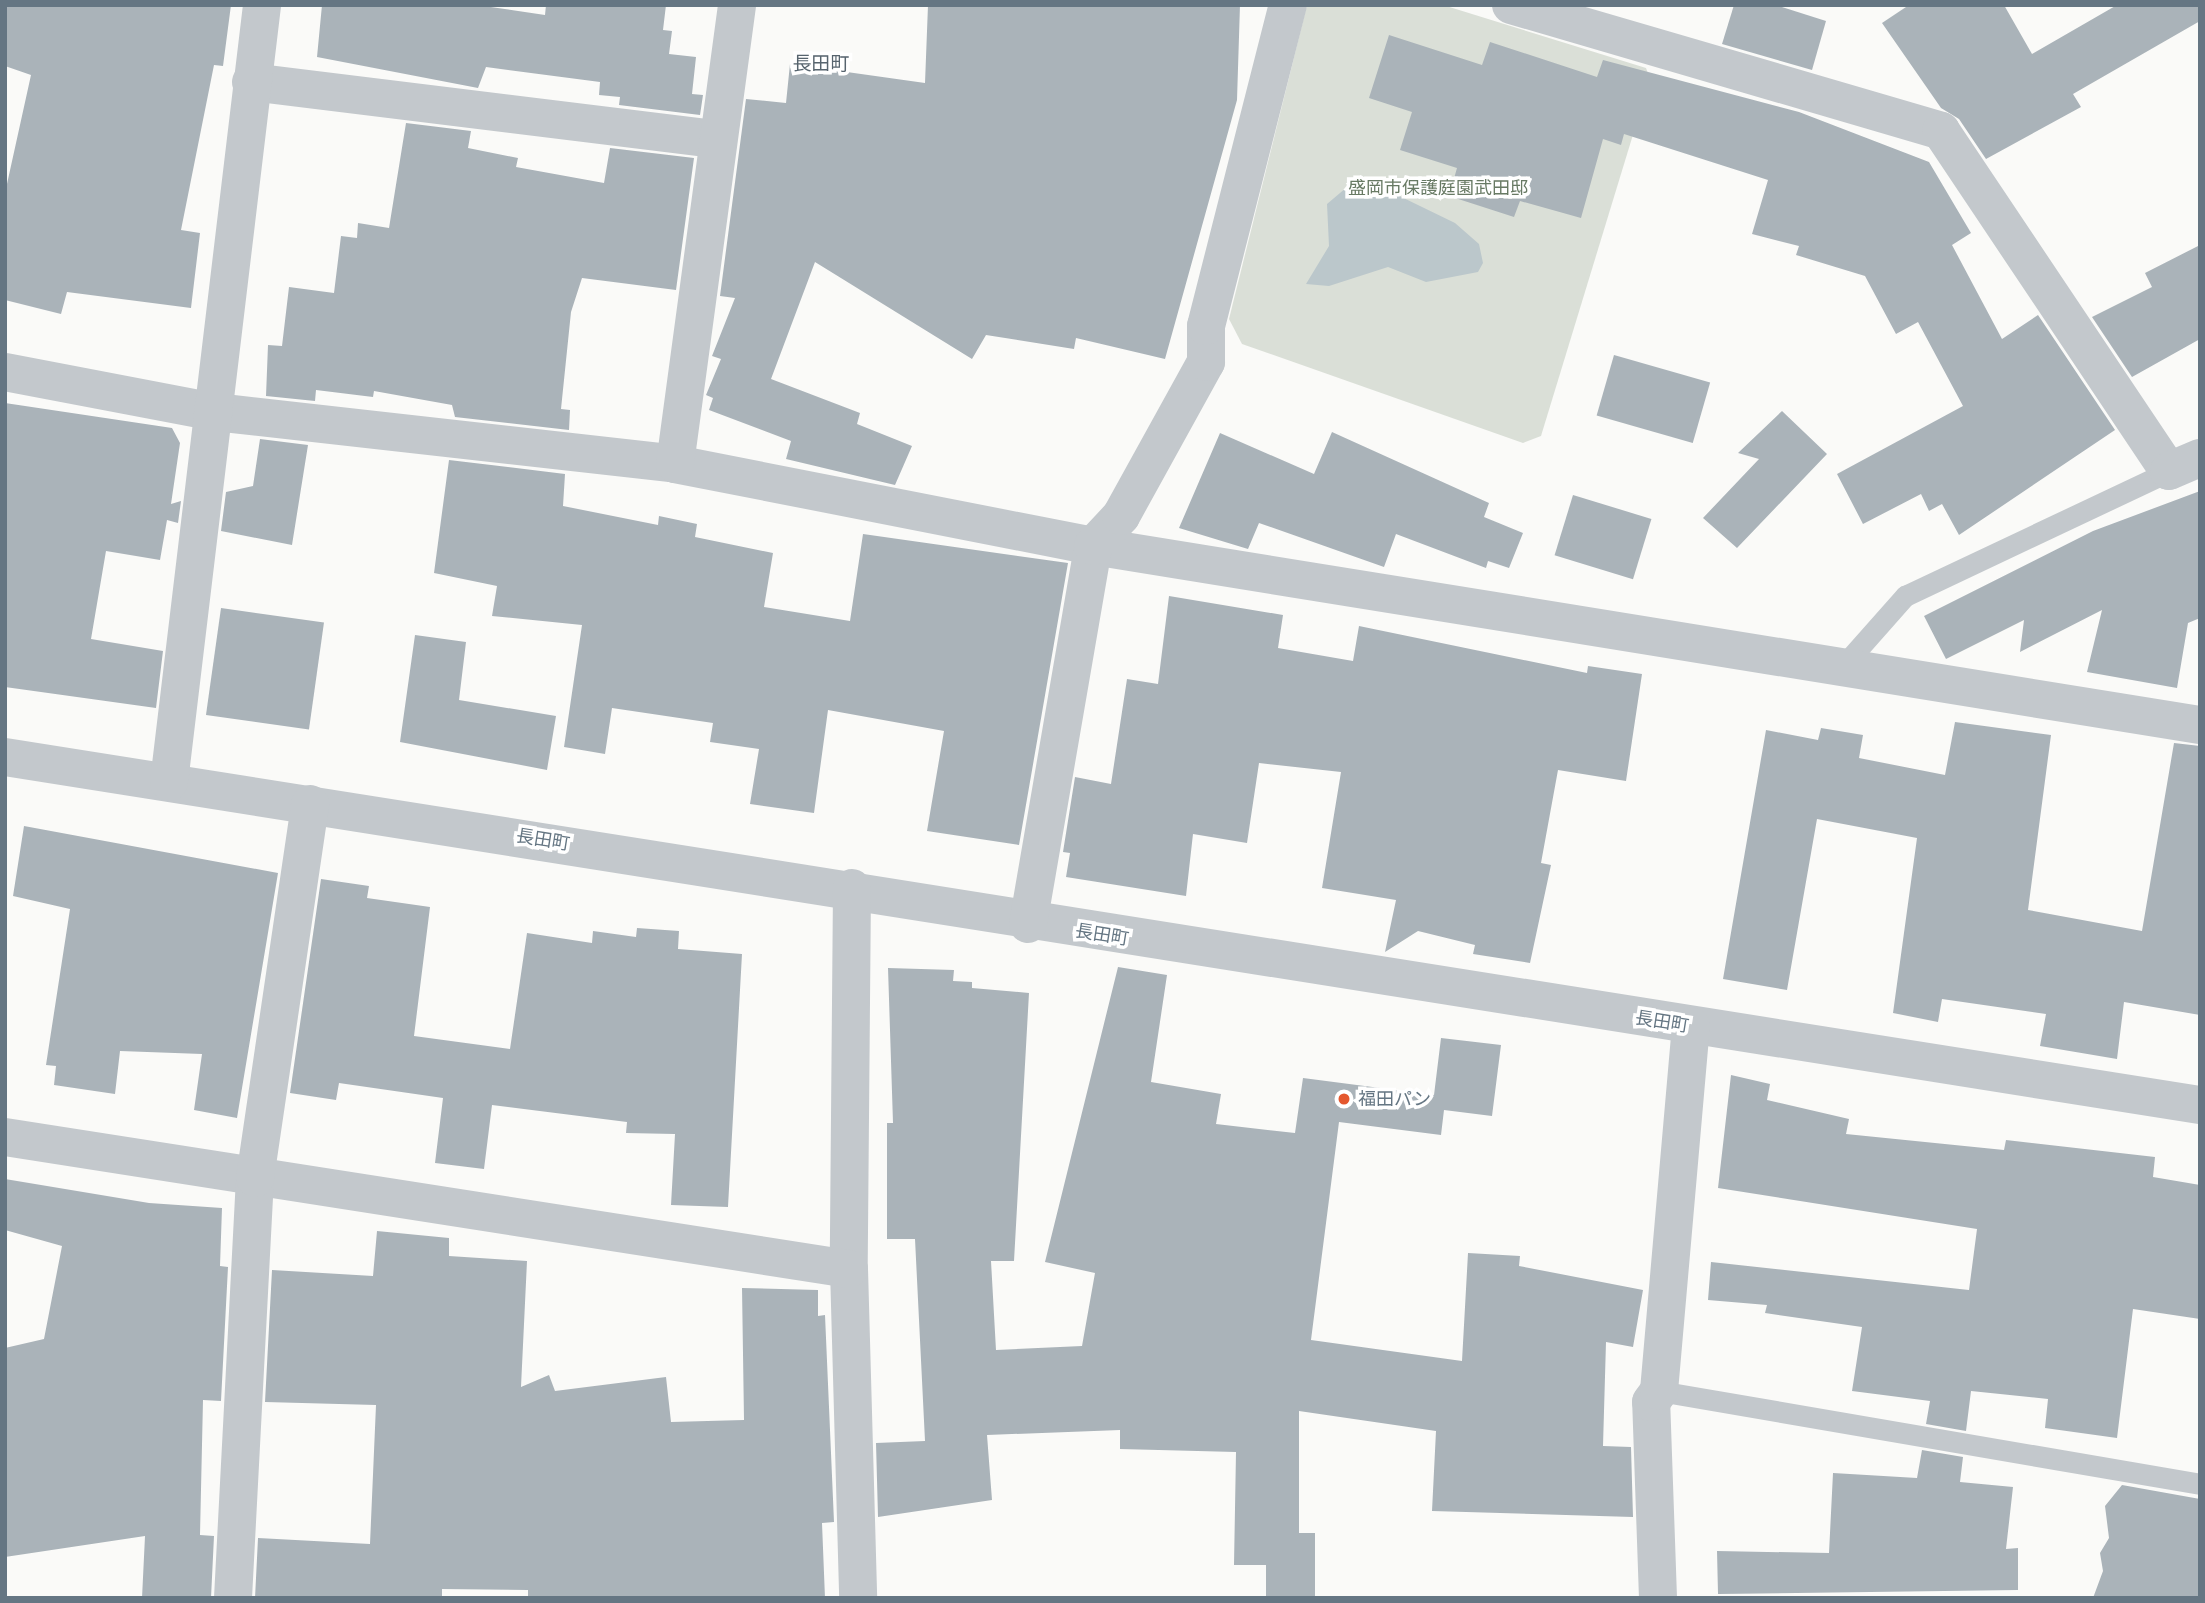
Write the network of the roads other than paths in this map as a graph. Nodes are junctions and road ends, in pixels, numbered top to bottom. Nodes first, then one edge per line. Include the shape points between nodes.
1 (262, 5) edge
2 (737, 5) edge
3 (1288, 5) edge
4 (1511, 5) edge
5 (251, 82) junction
6 (716, 139) junction
7 (5, 372) edge
8 (215, 412) junction
9 (675, 464) junction
10 (2184, 464) edge
11 (1093, 546) junction
12 (1843, 666) junction
13 (2200, 725) edge
14 (5, 757) edge
15 (169, 782) junction
16 (310, 804) junction
17 (852, 888) junction
18 (1028, 923) junction
19 (1691, 1026) junction
20 (2200, 1105) edge
21 (5, 1137) edge
22 (255, 1178) junction
23 (849, 1269) junction
24 (1659, 1391) junction
25 (2200, 1484) edge
26 (233, 1598) edge
27 (858, 1598) edge
28 (1658, 1598) edge

1 - 5 street
2 - 6 street
3 - 11 street via 1206,326 1206,362 1121,516
4 - 10 street via 1941,131
5 - 6 street
5 - 8 street
6 - 9 street
7 - 8 street
8 - 9 street
8 - 15 street
9 - 11 street
10 - 12 lane via 1905,596
11 - 12 street
11 - 18 street
12 - 13 street
14 - 15 street, 長田町
15 - 16 street, 長田町
16 - 17 street, 長田町
16 - 22 street
17 - 18 street, 長田町
17 - 23 street
18 - 19 street, 長田町
19 - 20 street, 長田町
19 - 24 street
21 - 22 street
22 - 23 street
22 - 26 street
23 - 27 street
24 - 25 lane
24 - 28 street via 1651,1402

